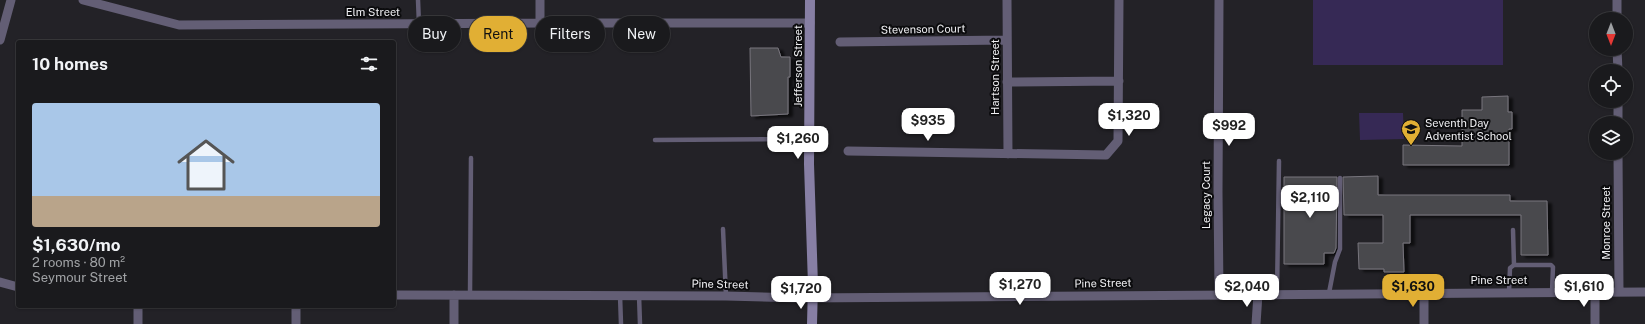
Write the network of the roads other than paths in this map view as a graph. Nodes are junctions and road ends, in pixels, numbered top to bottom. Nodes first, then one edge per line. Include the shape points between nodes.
1 (11, 0) edge
2 (83, 0) edge
3 (418, 0) edge
4 (540, 0) edge
5 (810, 0) edge
6 (1007, 0) edge
7 (1119, 0) edge
8 (1219, 0) edge
9 (1617, 0) edge
10 (1617, 12) edge
11 (419, 16) edge
12 (540, 16) edge
13 (535, 23) edge
14 (605, 23) edge
15 (810, 23) junction
16 (408, 24) edge
17 (461, 24) edge
18 (0, 40) edge
19 (1007, 40) junction
20 (840, 42) dead end
21 (1118, 81) junction
22 (1007, 82) junction
23 (810, 139) junction
24 (655, 140) dead end
25 (848, 151) dead end
26 (1008, 154) junction
27 (471, 158) dead end
28 (1618, 160) edge
29 (1278, 161) dead end
30 (1340, 178) dead end
31 (723, 229) dead end
32 (1513, 230) dead end
33 (1514, 265) junction
34 (0, 282) edge
35 (16, 286) edge
36 (1509, 292) junction
37 (1552, 292) junction
38 (1595, 292) junction
39 (1619, 292) junction
40 (1645, 292) edge
41 (1329, 293) junction
42 (1424, 293) junction
43 (1219, 294) junction
44 (1258, 294) junction
45 (1277, 294) junction
46 (396, 295) edge
47 (454, 295) junction
48 (470, 295) junction
49 (620, 295) junction
50 (639, 295) junction
51 (726, 296) junction
52 (812, 297) junction
53 (138, 308) edge
54 (296, 308) edge
55 (138, 324) edge
56 (296, 324) edge
57 (454, 324) edge
58 (621, 324) edge
59 (640, 324) edge
60 (812, 324) edge
61 (1256, 324) edge
62 (1424, 324) edge
63 (1595, 324) edge

1 - 18 street
2 - 16 street, Elm Street via 179,26
3 - 11 lane
4 - 12 street
5 - 15 main road, Jefferson Street
6 - 19 street, Hartson Street
7 - 21 street
8 - 43 street, Legacy Court
9 - 10 street
13 - 17 street, Elm Street
14 - 15 street, Elm Street
15 - 23 main road, Jefferson Street
19 - 20 street, Stevenson Court
19 - 22 street, Hartson Street
21 - 22 street
21 - 26 street via 1118,141 1106,155
22 - 26 street, Hartson Street
23 - 24 lane
23 - 52 main road, Jefferson Street
25 - 26 street
27 - 48 lane
28 - 39 street, Monroe Street
29 - 45 lane
30 - 41 lane via 1340,249
31 - 51 lane
32 - 33 lane
33 - 36 lane via 1510,268
33 - 37 lane via 1551,265
34 - 35 street
36 - 37 street, Pine Street
36 - 42 street, Pine Street
37 - 38 street, Pine Street
38 - 39 street, Pine Street
38 - 63 street
39 - 40 street, Pine Street
41 - 42 street, Pine Street
41 - 45 street, Pine Street
42 - 62 street
43 - 44 street, Pine Street
43 - 52 street, Pine Street
44 - 45 street, Pine Street
44 - 61 street
46 - 47 street, Pine Street
47 - 48 street, Pine Street
47 - 57 street
48 - 49 street, Pine Street
49 - 50 street, Pine Street
49 - 58 lane
50 - 51 street, Pine Street
50 - 59 lane
51 - 52 street, Pine Street
52 - 60 main road, Jefferson Street
53 - 55 street
54 - 56 street

